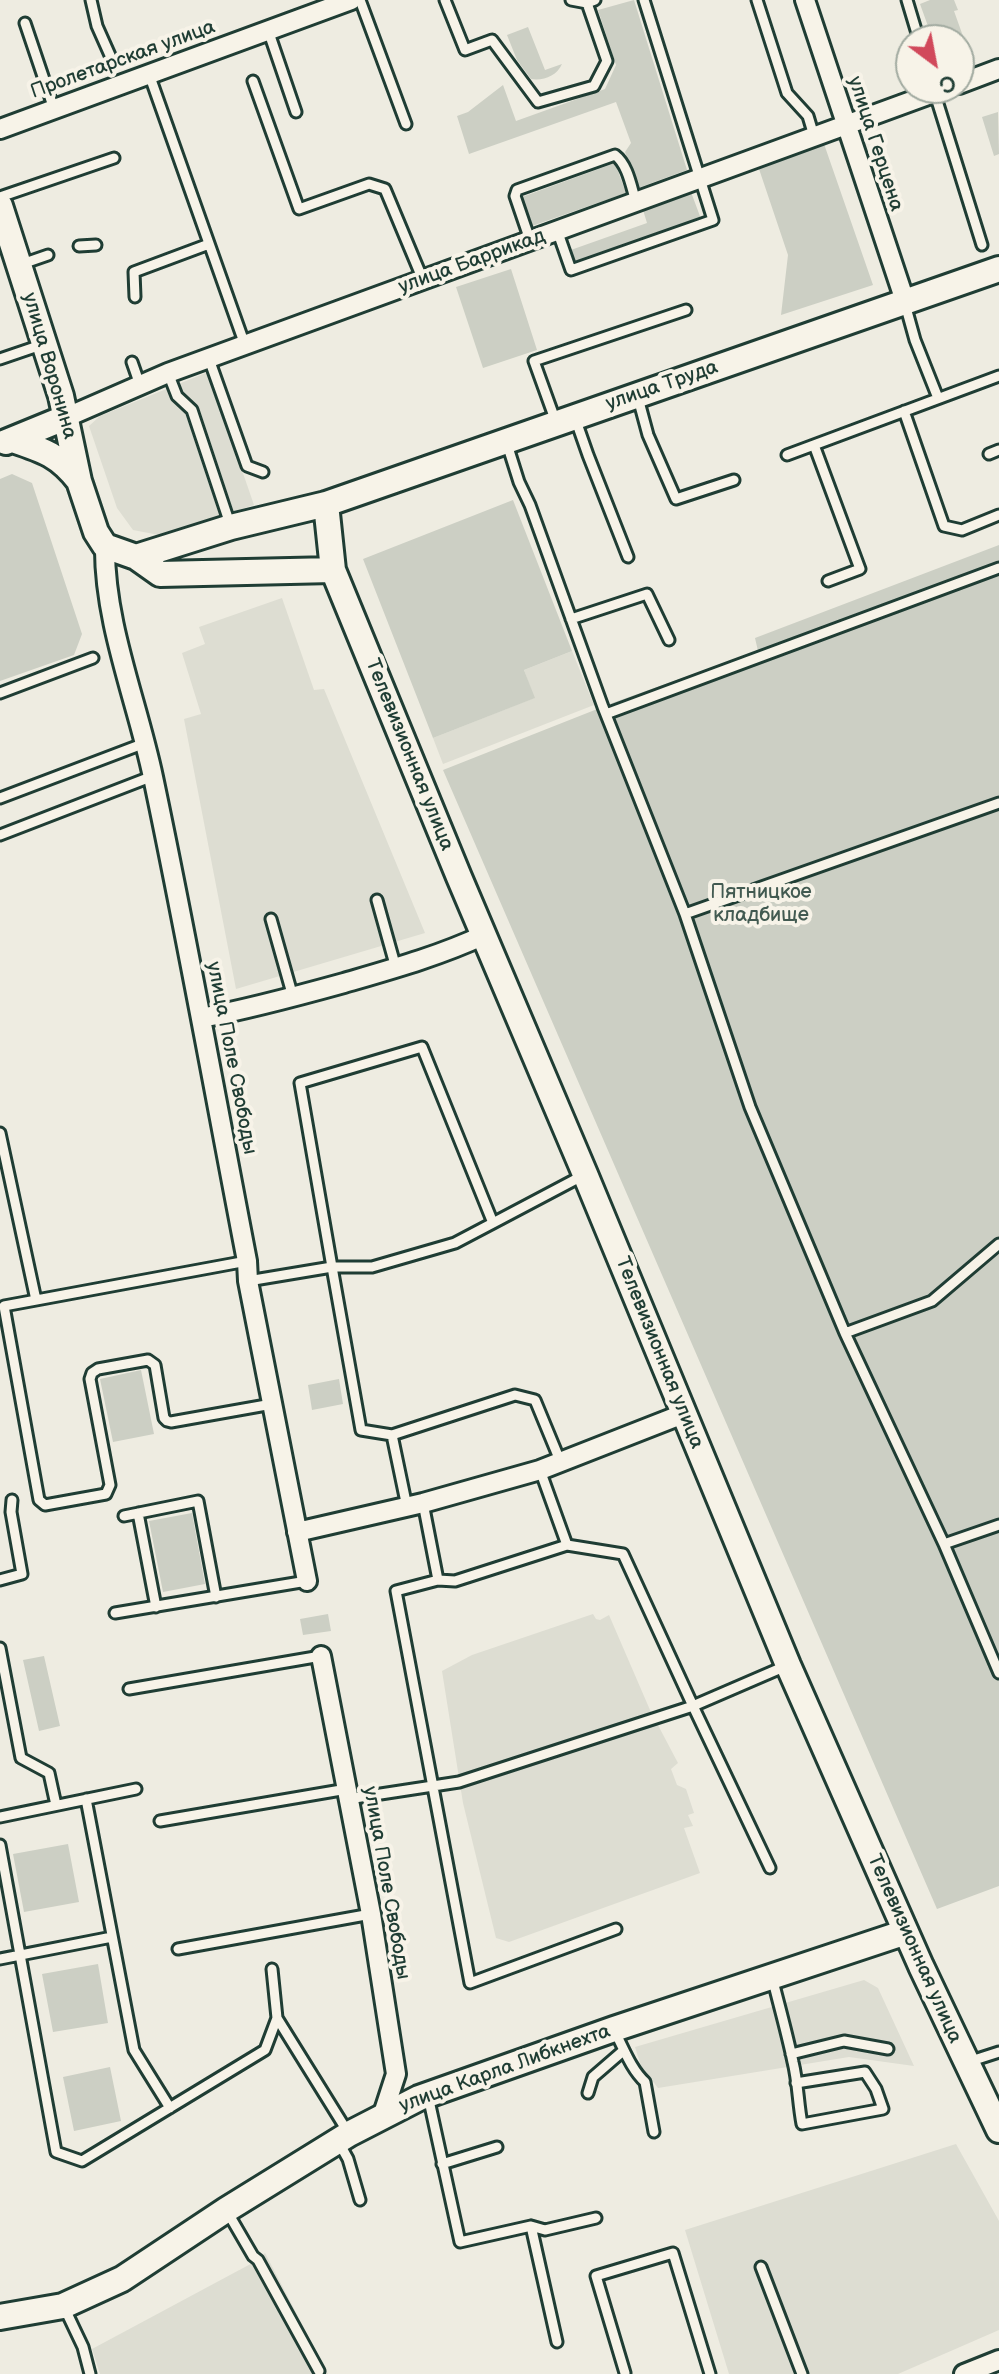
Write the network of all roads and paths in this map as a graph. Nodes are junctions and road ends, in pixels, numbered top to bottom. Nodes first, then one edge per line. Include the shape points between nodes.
1 (91, 0) edge
2 (351, 0) edge
3 (360, 0) edge
4 (445, 0) edge
5 (571, 0) edge
6 (644, 0) edge
7 (757, 0) edge
8 (805, 0) edge
9 (907, 0) edge
10 (590, 1) edge
11 (327, 4) edge
12 (25, 23) dead end
13 (914, 24) edge
14 (268, 30) junction
15 (113, 62) dead end
16 (999, 69) edge
17 (149, 74) junction
18 (975, 78) edge
19 (253, 81) dead end
20 (900, 104) edge
21 (942, 104) edge
22 (54, 109) junction
23 (296, 112) dead end
24 (406, 124) dead end
25 (846, 125) junction
26 (0, 129) edge
27 (814, 136) junction
28 (114, 158) dead end
29 (700, 179) junction
30 (0, 197) edge
31 (636, 202) junction
32 (0, 206) edge
33 (557, 230) junction
34 (530, 240) junction
35 (209, 244) junction
36 (96, 245) dead end
37 (982, 245) dead end
38 (79, 246) dead end
39 (48, 255) dead end
40 (11, 257) edge
41 (999, 269) edge
42 (423, 280) junction
43 (135, 297) dead end
44 (905, 301) junction
45 (686, 310) dead end
46 (44, 344) junction
47 (245, 345) junction
48 (0, 359) edge
49 (209, 359) junction
50 (132, 362) dead end
51 (168, 373) junction
52 (999, 376) edge
53 (140, 385) junction
54 (637, 395) junction
55 (938, 398) junction
56 (904, 411) junction
57 (67, 417) junction
58 (566, 420) junction
59 (506, 441) junction
60 (6, 442) edge
61 (814, 445) junction
62 (787, 455) dead end
63 (263, 472) dead end
64 (734, 480) dead end
65 (79, 481) junction
66 (326, 504) junction
67 (999, 515) edge
68 (231, 527) junction
69 (120, 552) junction
70 (628, 557) dead end
71 (999, 568) edge
72 (333, 570) junction
73 (828, 581) dead end
74 (571, 619) junction
75 (669, 640) dead end
76 (93, 658) dead end
77 (0, 693) edge
78 (606, 714) junction
79 (145, 743) junction
80 (153, 776) junction
81 (0, 798) edge
82 (999, 803) edge
83 (0, 835) edge
84 (377, 900) dead end
85 (685, 914) junction
86 (271, 919) dead end
87 (484, 935) junction
88 (396, 968) junction
89 (293, 997) junction
90 (201, 1018) junction
91 (0, 1133) edge
92 (585, 1174) junction
93 (493, 1223) junction
94 (999, 1244) edge
95 (247, 1261) junction
96 (332, 1267) junction
97 (248, 1281) junction
98 (36, 1300) junction
99 (845, 1333) junction
100 (272, 1404) junction
101 (683, 1414) junction
102 (392, 1435) junction
103 (561, 1463) junction
104 (540, 1470) junction
105 (12, 1500) dead end
106 (415, 1505) junction
107 (138, 1513) junction
108 (124, 1516) dead end
109 (999, 1525) edge
110 (297, 1532) junction
111 (944, 1544) junction
112 (567, 1545) junction
113 (0, 1580) edge
114 (438, 1580) junction
115 (307, 1581) joint
116 (216, 1597) junction
117 (156, 1607) junction
118 (115, 1613) dead end
119 (0, 1648) edge
120 (321, 1656) joint
121 (788, 1665) junction
122 (999, 1673) edge
123 (129, 1689) dead end
124 (693, 1706) junction
125 (432, 1785) junction
126 (136, 1789) dead end
127 (348, 1794) junction
128 (86, 1799) junction
129 (56, 1805) junction
130 (0, 1817) edge
131 (160, 1821) dead end
132 (0, 1845) edge
133 (770, 1868) dead end
134 (371, 1914) junction
135 (616, 1929) dead end
136 (906, 1932) junction
137 (112, 1937) junction
138 (178, 1949) dead end
139 (21, 1955) junction
140 (0, 1959) edge
141 (272, 1969) dead end
142 (772, 1977) junction
143 (277, 2018) junction
144 (619, 2040) junction
145 (888, 2049) dead end
146 (999, 2052) edge
147 (791, 2054) junction
148 (966, 2063) junction
149 (796, 2083) junction
150 (588, 2093) dead end
151 (428, 2096) junction
152 (170, 2108) junction
153 (382, 2117) junction
154 (999, 2130) edge
155 (654, 2132) dead end
156 (344, 2137) junction
157 (497, 2147) dead end
158 (442, 2164) junction
159 (360, 2200) dead end
160 (226, 2210) junction
161 (596, 2218) dead end
162 (531, 2226) junction
163 (761, 2267) dead end
164 (63, 2306) junction
165 (0, 2317) edge
166 (557, 2342) dead end
167 (995, 2365) edge
168 (319, 2371) dead end
169 (625, 2373) edge
170 (90, 2374) edge
171 (710, 2374) edge
172 (802, 2374) edge
173 (964, 2374) edge

1 - 15 lane
2 - 11 street, Пролетарская улица
3 - 24 lane
4 - 10 lane via 465,50 492,40 538,102 594,86 607,61
5 - 10 lane
6 - 29 lane
7 - 27 lane via 787,93 808,116
8 - 25 street, улица Герцена
9 - 13 lane
11 - 14 street, Пролетарская улица
12 - 22 lane
14 - 17 street, Пролетарская улица
14 - 23 lane
16 - 18 street
17 - 22 street, Пролетарская улица
17 - 35 lane
19 - 42 lane via 299,209 369,184 385,189
20 - 25 street, улица Баррикад
21 - 37 lane
22 - 26 street, Пролетарская улица
25 - 27 street, улица Баррикад
25 - 44 street, улица Герцена
27 - 29 street, улица Баррикад
28 - 30 lane
29 - 31 street, улица Баррикад
29 - 33 lane via 713,220 571,270
31 - 33 street, улица Баррикад
31 - 34 lane via 626,169 615,155 517,190
32 - 40 street, улица Воронина
33 - 34 street, улица Баррикад
34 - 42 street, улица Баррикад
35 - 43 lane via 134,272
35 - 47 lane
36 - 38 lane
39 - 40 lane
40 - 46 street, улица Воронина
41 - 44 street, улица Труда
42 - 47 street, улица Баррикад
44 - 54 street, улица Труда
44 - 55 lane
45 - 58 lane via 534,361
46 - 48 lane
46 - 57 street, улица Воронина
47 - 49 street, улица Баррикад
49 - 51 street, улица Баррикад
49 - 63 lane via 247,466
50 - 53 lane
51 - 53 street, улица Баррикад
51 - 68 lane via 177,396 192,410
52 - 55 lane
53 - 57 street, улица Баррикад
54 - 58 street, улица Труда
54 - 64 lane via 676,499
55 - 56 lane
56 - 61 lane
56 - 67 lane via 944,526 962,530
57 - 60 street, улица Баррикад
57 - 65 street, улица Воронина
58 - 59 street, улица Труда
58 - 70 lane via 588,455
59 - 66 street, улица Труда
59 - 74 lane
60 - 65 street via 46,451
61 - 62 lane
61 - 73 lane via 860,569
65 - 69 street via 96,532
66 - 68 street, улица Труда
66 - 72 street, Телевизионная улица
68 - 69 street, улица Труда
69 - 72 street via 160,574
69 - 79 street, улица Поле Свободы via 105,577
71 - 78 lane
72 - 87 street, Телевизионная улица
74 - 75 lane via 647,594
74 - 78 lane
76 - 77 lane
78 - 85 lane
79 - 80 street, улица Поле Свободы
79 - 81 lane
80 - 83 lane
80 - 90 street, улица Поле Свободы
82 - 85 lane
84 - 88 lane
85 - 99 lane via 750,1107
86 - 89 lane
87 - 88 street
87 - 92 street, Телевизионная улица
88 - 89 street
89 - 90 street
90 - 95 street, улица Поле Свободы
91 - 98 lane
92 - 93 lane
92 - 101 street, Телевизионная улица
93 - 96 lane via 455,1243 372,1267
93 - 96 lane via 422,1047 300,1083
94 - 99 lane via 932,1301
95 - 97 street, улица Поле Свободы
95 - 98 lane
96 - 97 lane
96 - 102 lane via 361,1430
97 - 100 street, улица Поле Свободы
98 - 100 lane via 4,1306 41,1504 109,1491 90,1379 98,1369 152,1361 164,1418 171,1422
99 - 111 lane
100 - 110 street, улица Поле Свободы
101 - 103 street
101 - 121 street, Телевизионная улица
102 - 103 lane via 515,1395 535,1400
102 - 106 lane
103 - 104 street
104 - 106 street
104 - 112 lane
105 - 113 lane via 22,1574
106 - 110 street
106 - 114 lane
107 - 108 lane
107 - 116 lane via 198,1501
107 - 117 lane
109 - 111 lane
110 - 115 street, улица Поле Свободы
111 - 122 lane
112 - 114 lane via 455,1581
112 - 124 lane via 623,1554
114 - 125 lane via 396,1591
115 - 116 lane
116 - 117 lane
117 - 118 lane
119 - 129 lane via 21,1758 49,1773
120 - 123 lane
120 - 127 street, улица Поле Свободы
121 - 124 lane
121 - 136 street, Телевизионная улица
124 - 125 lane via 459,1782
124 - 133 lane
125 - 127 lane
125 - 135 lane via 470,1983
126 - 128 lane
127 - 131 lane
127 - 134 street, улица Поле Свободы
128 - 129 lane
128 - 137 lane
129 - 130 lane
132 - 139 lane
134 - 138 lane
134 - 153 street, улица Поле Свободы via 396,2074
136 - 142 street, улица Карла Либкнехта
136 - 148 street, Телевизионная улица
137 - 139 lane
137 - 152 lane via 134,2050
139 - 140 lane
139 - 152 lane via 56,2152 82,2161
141 - 143 lane
142 - 144 street, улица Карла Либкнехта
142 - 147 lane
143 - 152 lane via 265,2050
143 - 156 lane
144 - 150 lane
144 - 151 street, улица Карла Либкнехта
144 - 155 lane via 645,2082
145 - 147 lane via 844,2041
146 - 148 lane
147 - 149 lane
148 - 154 street, Телевизионная улица
149 - 149 lane via 802,2124 883,2109 865,2072
151 - 153 street, улица Карла Либкнехта
151 - 158 lane
153 - 156 street, улица Карла Либкнехта
156 - 159 lane
156 - 160 street, улица Карла Либкнехта
157 - 158 lane
158 - 162 lane via 460,2242
160 - 164 street, улица Карла Либкнехта via 122,2279
160 - 168 lane
161 - 162 lane via 545,2230
162 - 166 lane
163 - 172 lane
164 - 165 street, улица Карла Либкнехта
164 - 170 lane
167 - 173 street
169 - 171 lane via 596,2276 673,2253

